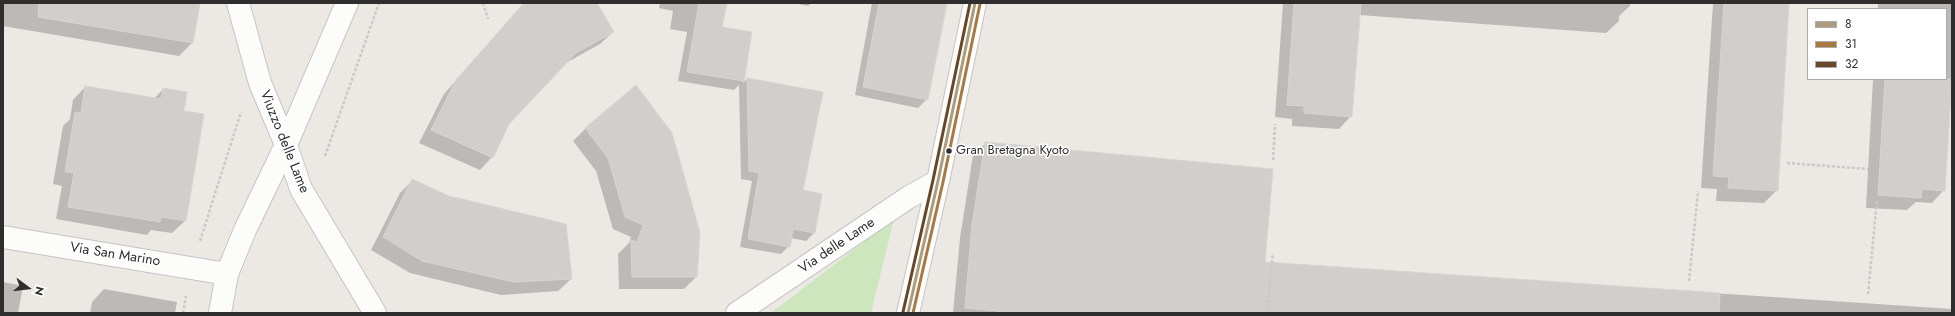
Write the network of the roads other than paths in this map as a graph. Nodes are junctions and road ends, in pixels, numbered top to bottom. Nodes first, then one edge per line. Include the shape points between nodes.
1 (238, 3) edge
2 (347, 3) edge
3 (975, 3) edge
4 (286, 144) junction
5 (938, 181) junction
6 (3, 237) edge
7 (227, 274) junction
8 (220, 313) edge
9 (375, 313) edge
10 (737, 313) edge
11 (908, 313) edge

1 - 4 street, Viuzzo delle Lame via 260,83
2 - 4 street
3 - 5 street
4 - 7 street via 244,230
4 - 9 street, Viuzzo delle Lame via 301,189
5 - 10 street, Via delle Lame via 909,197
5 - 11 street
6 - 7 street, Via San Marino
7 - 8 street

